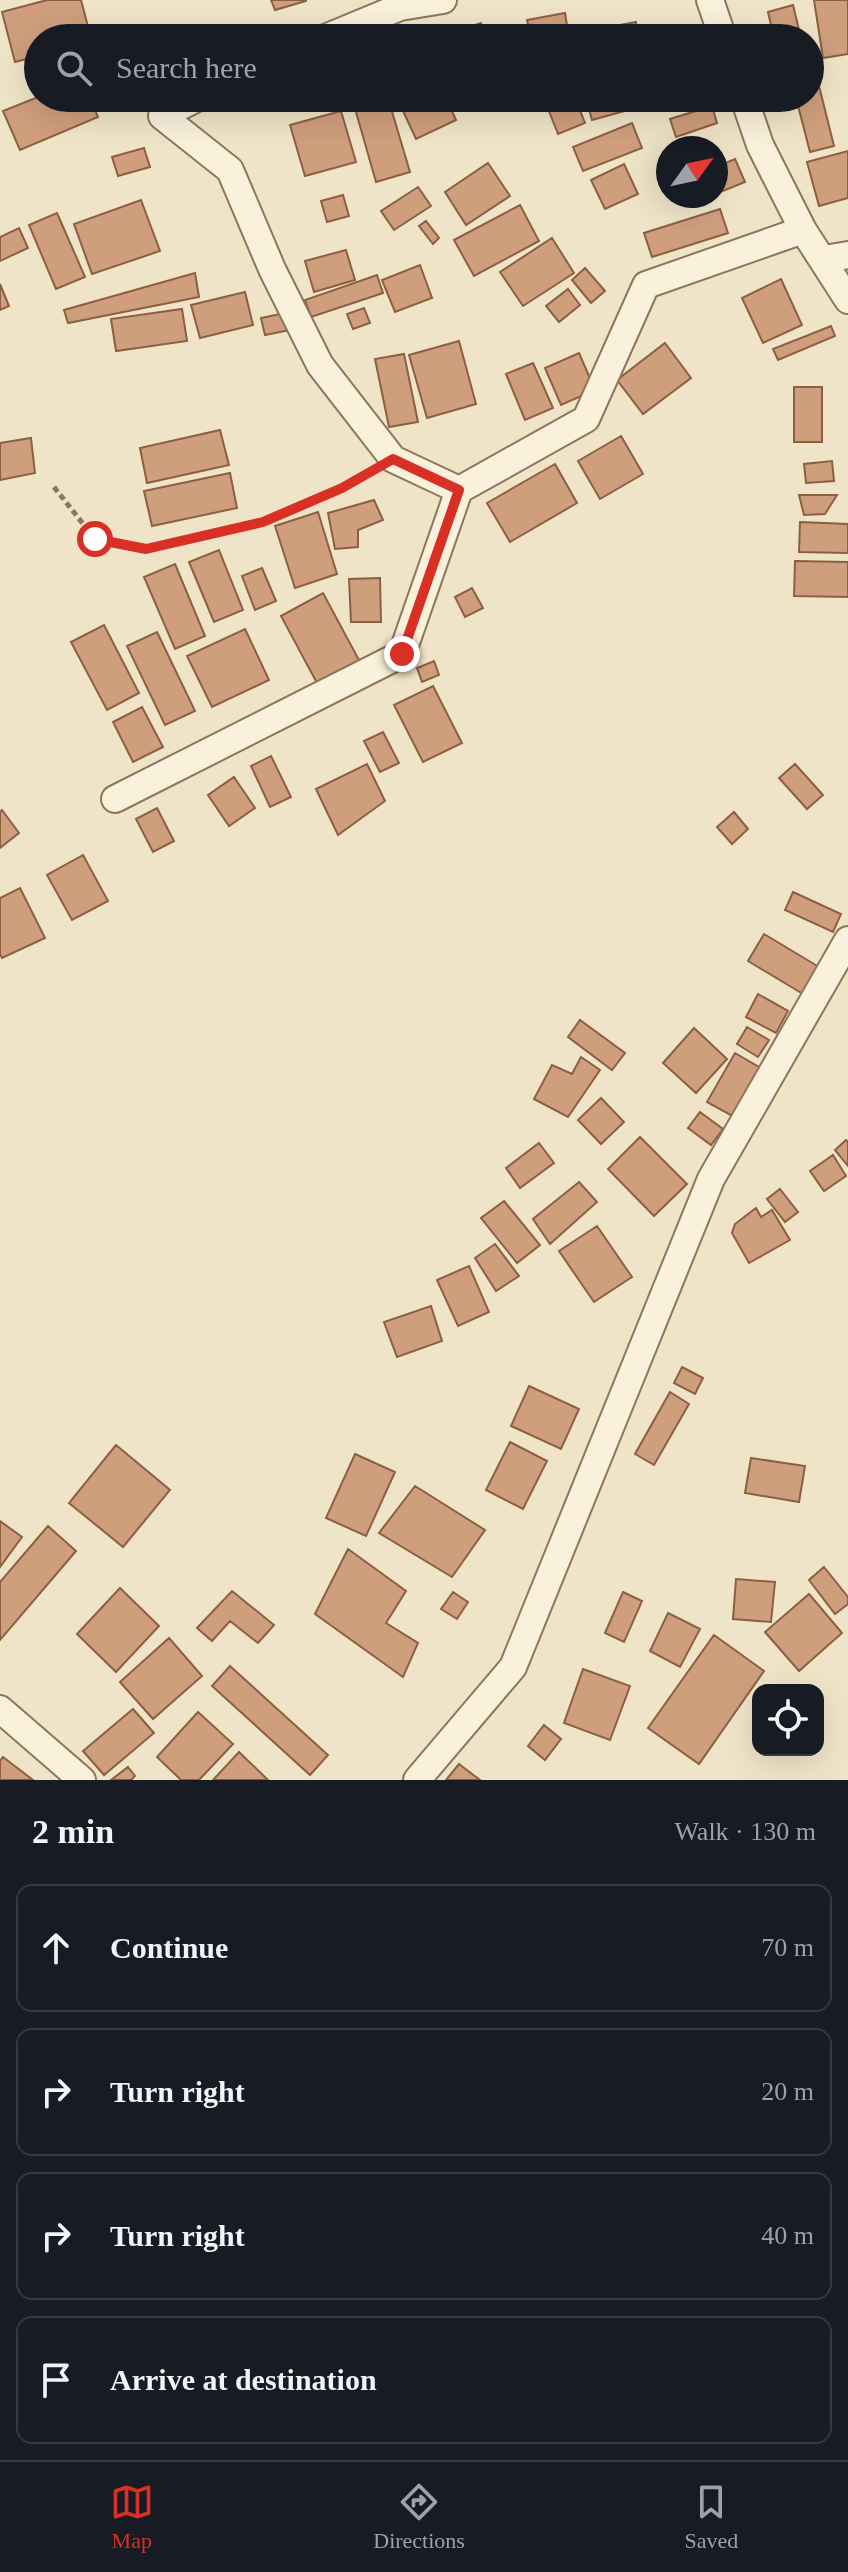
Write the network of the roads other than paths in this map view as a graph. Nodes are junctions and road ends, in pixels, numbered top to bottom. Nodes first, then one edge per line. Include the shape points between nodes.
1 (443, 0) edge
2 (710, 0) edge
3 (359, 24) edge
4 (718, 24) edge
5 (170, 112) edge
6 (749, 112) edge
7 (803, 230) junction
8 (836, 257) edge
9 (848, 300) edge
10 (459, 490) junction
11 (115, 799) dead end
12 (848, 940) edge
13 (0, 1709) edge
14 (82, 1780) edge
15 (417, 1780) edge

1 - 3 street via 400,7
2 - 4 street
5 - 10 street via 162,116 230,170 320,365 393,459
6 - 7 street
7 - 8 street
7 - 10 street via 646,285 586,419
8 - 9 street
10 - 11 street via 402,654
12 - 15 street via 711,1179 513,1667
13 - 14 street

